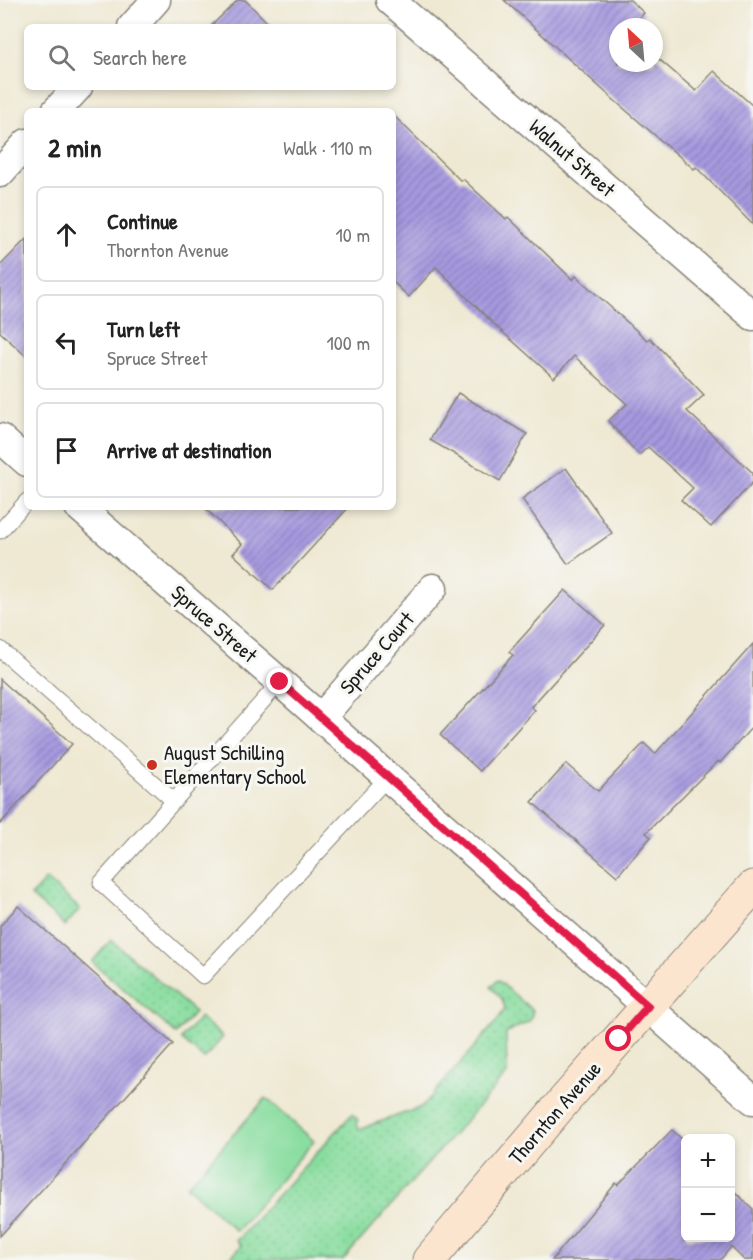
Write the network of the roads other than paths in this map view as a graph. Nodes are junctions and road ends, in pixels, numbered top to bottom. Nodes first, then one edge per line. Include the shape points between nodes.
1 (156, 0) edge
2 (390, 0) edge
3 (135, 24) edge
4 (75, 90) edge
5 (59, 108) edge
6 (24, 146) edge
7 (0, 173) edge
8 (753, 316) edge
9 (0, 438) edge
10 (24, 459) edge
11 (24, 504) edge
12 (82, 510) edge
13 (0, 531) edge
14 (433, 588) dead end
15 (0, 649) edge
16 (280, 682) junction
17 (321, 718) junction
18 (388, 777) junction
19 (174, 801) junction
20 (753, 887) edge
21 (648, 1006) junction
22 (753, 1100) edge
23 (429, 1260) edge

1 - 3 street
2 - 8 street, Walnut Street
4 - 5 street
6 - 7 street
9 - 10 street
11 - 13 lane
12 - 16 street, Spruce Street
14 - 17 street, Spruce Court
15 - 19 lane
16 - 17 street, Spruce Street
16 - 19 lane
17 - 18 street, Spruce Street
18 - 19 lane via 203,976 101,883
18 - 21 street, Spruce Street
20 - 21 main road, Thornton Avenue
21 - 22 street, Spruce Street
21 - 23 main road, Thornton Avenue

